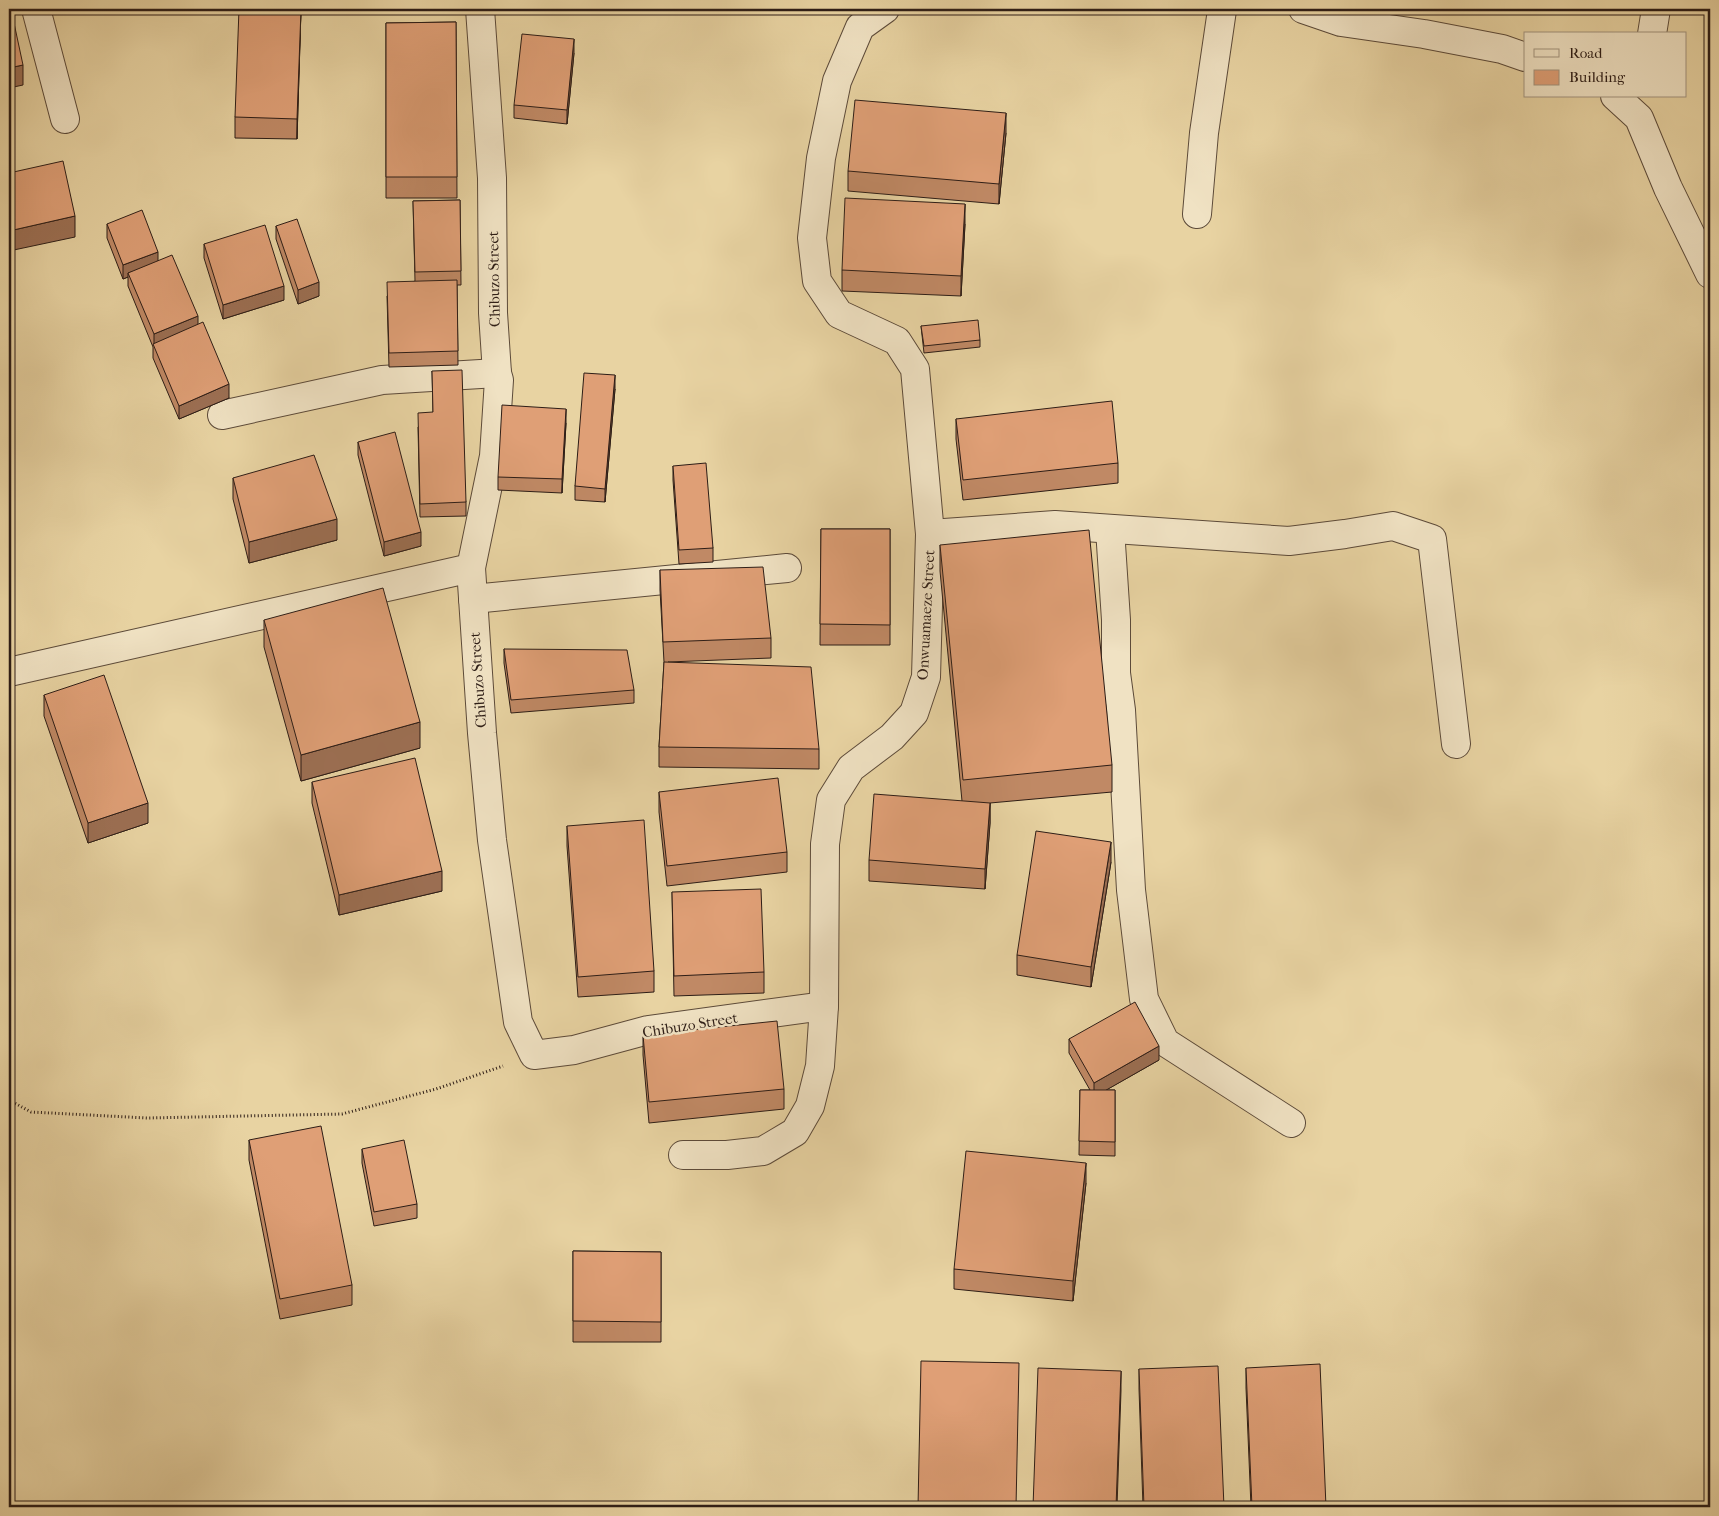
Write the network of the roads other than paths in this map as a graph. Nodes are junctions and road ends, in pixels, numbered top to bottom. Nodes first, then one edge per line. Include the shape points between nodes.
1 (36, 9) edge
2 (884, 9) edge
3 (1219, 9) edge
4 (1303, 9) edge
5 (1656, 9) edge
6 (473, 10) edge
7 (1652, 32) edge
8 (1524, 57) edge
9 (1620, 98) edge
10 (1641, 107) edge
11 (65, 119) dead end
12 (1197, 214) dead end
13 (1710, 274) edge
14 (497, 373) junction
15 (222, 415) dead end
16 (1110, 529) junction
17 (930, 534) junction
18 (471, 568) junction
19 (787, 568) dead end
20 (473, 599) junction
21 (9, 672) edge
22 (1456, 744) dead end
23 (824, 1006) junction
24 (1291, 1124) dead end
25 (683, 1155) dead end

1 - 11 street
2 - 17 street, Onwuamaeze Street via 860,27 837,81 821,158 812,238 817,281 839,314 897,341 915,370
3 - 12 street
4 - 8 street via 1341,22 1424,34 1502,49
5 - 7 street
6 - 14 street, Chibuzo Street via 492,178
9 - 10 street
10 - 13 street via 1668,188
14 - 15 street via 382,380
14 - 18 street, Chibuzo Street via 494,456
16 - 17 street via 1055,525
16 - 22 street via 1289,541 1392,526 1432,539
16 - 24 street via 1131,890 1144,998 1165,1042
17 - 23 street, Onwuamaeze Street via 926,677 914,713 892,737 851,768 831,800 825,844
18 - 20 street, Chibuzo Street
18 - 21 street
19 - 20 street
20 - 23 street, Chibuzo Street via 492,840 518,1022 534,1055 574,1050 648,1030
23 - 25 street, Onwuamaeze Street via 820,1066 810,1106 795,1132 763,1151

